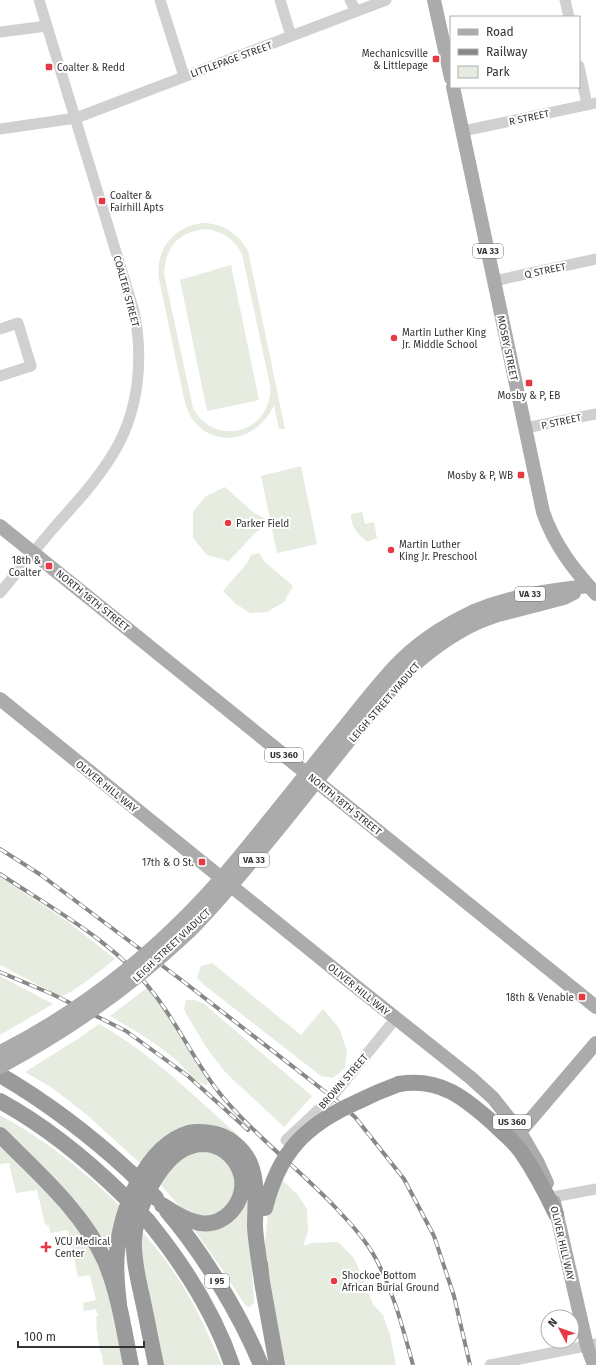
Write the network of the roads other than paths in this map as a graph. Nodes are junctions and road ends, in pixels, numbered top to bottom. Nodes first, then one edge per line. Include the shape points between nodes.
1 (39, 0) edge
2 (160, 0) edge
3 (280, 0) edge
4 (350, 0) edge
5 (386, 0) edge
6 (434, 0) edge
7 (565, 0) edge
8 (356, 11) junction
9 (568, 16) edge
10 (47, 26) junction
11 (0, 32) edge
12 (291, 36) junction
13 (580, 69) edge
14 (450, 73) edge
15 (184, 76) junction
16 (453, 88) edge
17 (592, 104) edge
18 (76, 118) junction
19 (0, 129) edge
20 (463, 132) junction
21 (596, 259) edge
22 (494, 281) junction
23 (0, 329) edge
24 (0, 376) edge
25 (596, 414) edge
26 (525, 428) junction
27 (0, 526) edge
28 (33, 552) junction
29 (594, 588) edge
30 (0, 593) edge
31 (476, 616) junction
32 (0, 699) edge
33 (596, 1007) edge
34 (396, 1018) junction
35 (596, 1043) edge
36 (0, 1052) edge
37 (0, 1066) edge
38 (0, 1075) edge
39 (0, 1101) edge
40 (520, 1132) junction
41 (0, 1135) edge
42 (286, 1140) dead end
43 (596, 1189) edge
44 (553, 1197) junction
45 (159, 1202) junction
46 (556, 1214) junction
47 (261, 1275) junction
48 (119, 1304) junction
49 (591, 1345) edge
50 (131, 1365) edge
51 (156, 1365) edge
52 (232, 1365) edge
53 (261, 1365) edge
54 (277, 1365) edge
55 (490, 1365) edge
56 (594, 1365) edge

1 - 10 street, COALTER STREET
2 - 15 street
3 - 12 street
4 - 8 street
5 - 8 street, LITTLEPAGE STREET
6 - 14 main road
7 - 9 street
8 - 12 street, LITTLEPAGE STREET
10 - 11 street
10 - 18 street, COALTER STREET
12 - 15 street, LITTLEPAGE STREET
13 - 17 street
15 - 18 street, LITTLEPAGE STREET
16 - 20 main road, MOSBY STREET / VA 33
17 - 20 street, R STREET
18 - 19 street
18 - 28 street, COALTER STREET via 134,311 139,350 139,377 125,431 112,456 95,480
20 - 22 main road, MOSBY STREET / VA 33
21 - 22 street, Q STREET
22 - 26 main road, MOSBY STREET / VA 33
23 - 24 street via 18,324 31,366
25 - 26 street, P STREET
26 - 29 main road, MOSBY STREET / VA 33 via 547,523 560,548
27 - 28 main road, NORTH 18TH STREET / US 360
28 - 30 street, COALTER STREET
28 - 33 main road, NORTH 18TH STREET / US 360
29 - 31 main road, LEIGH STREET VIADUCT / VA 33 via 518,596 500,601
31 - 36 main road, LEIGH STREET VIADUCT / VA 33, bridge via 452,622 428,636 394,667 229,869 174,928 107,985 58,1019
31 - 37 main road, LEIGH STREET VIADUCT / VA 33, bridge via 424,656 402,677 240,877 184,936 146,970 98,1007 49,1040
32 - 34 main road, OLIVER HILL WAY / US 360
34 - 40 main road, OLIVER HILL WAY / US 360 via 493,1098
34 - 42 street, BROWN STREET via 332,1097
35 - 40 main road
38 - 45 highway, I 95, bridge via 64,1116 131,1173
39 - 52 highway, I 95, bridge via 64,1143 92,1165 148,1222 169,1247 194,1285 215,1324
40 - 44 main road, OLIVER HILL WAY / US 360 via 538,1163
41 - 48 highway via 86,1226 106,1262
43 - 44 street
44 - 46 main road, OLIVER HILL WAY / US 360
45 - 51 highway via 201,1224 221,1220 230,1212 241,1195 240,1171 227,1153 218,1147 195,1144 184,1148 168,1161 147,1193 135,1230 134,1254
45 - 53 highway, I 95 via 190,1241 216,1280 238,1317
46 - 47 highway, bridge via 521,1151 476,1108 441,1086 411,1082 399,1084 340,1109 323,1119 294,1145 276,1174 269,1192 260,1238
46 - 49 main road, OLIVER HILL WAY / US 360
47 - 48 highway via 251,1166 244,1153 228,1139 216,1134 190,1133 168,1144 146,1169 137,1185 119,1234 116,1272
47 - 54 highway
48 - 50 highway
49 - 55 street
49 - 56 main road, OLIVER HILL WAY / US 360

